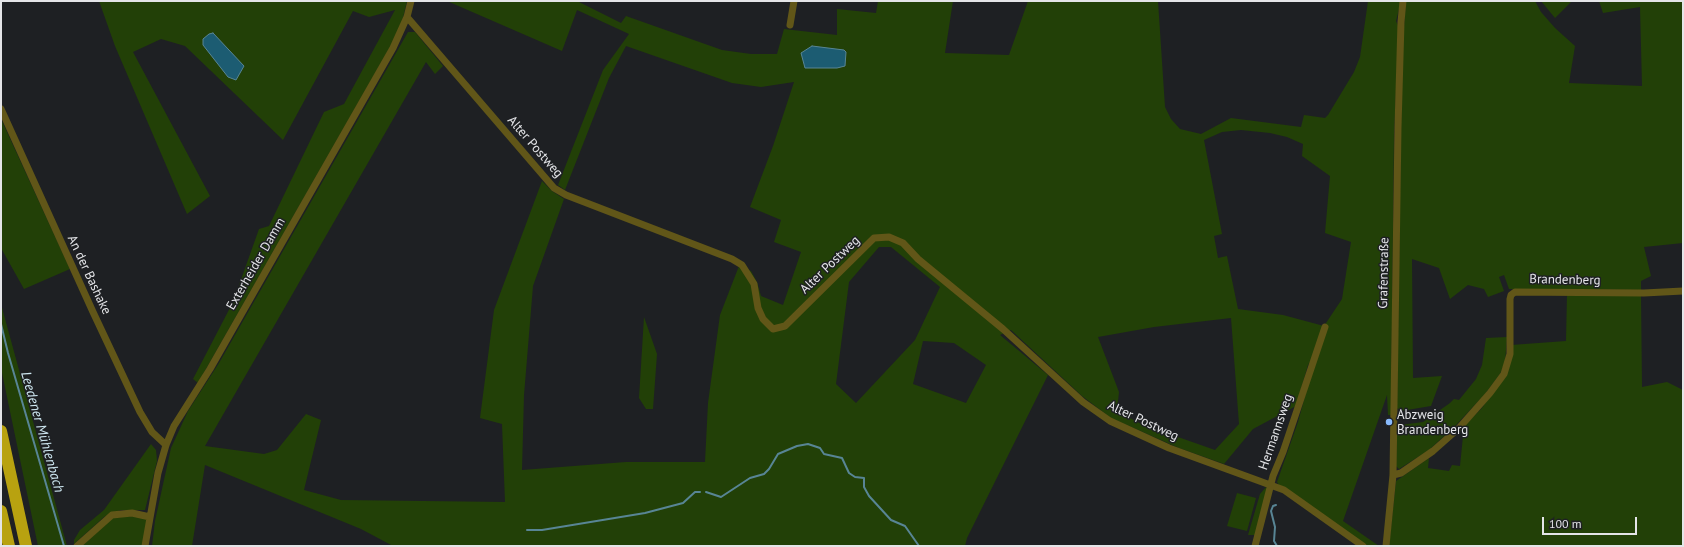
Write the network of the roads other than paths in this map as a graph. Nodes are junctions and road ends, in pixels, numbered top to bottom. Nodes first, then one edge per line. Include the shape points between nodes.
1 (411, 1) edge
2 (794, 1) edge
3 (1403, 1) edge
4 (407, 17) junction
5 (790, 25) dead end
6 (1, 109) edge
7 (1683, 290) edge
8 (1325, 327) dead end
9 (1, 431) edge
10 (166, 445) junction
11 (1393, 475) junction
12 (1272, 486) junction
13 (1, 511) edge
14 (150, 517) junction
15 (26, 543) edge
16 (9, 545) edge
17 (77, 546) edge
18 (145, 546) edge
19 (1255, 546) edge
20 (1363, 546) edge
21 (1386, 546) edge

1 - 4 street, Exterheider Damm
2 - 5 street
3 - 11 street, Grafenstraße via 1398,127
4 - 10 street, Exterheider Damm via 390,54 210,370 174,426
4 - 12 street, Alter Postweg via 554,188 742,265 754,284 762,320 773,329 785,326 874,238 889,237 903,243 918,259 1003,329 1083,402 1110,421 1170,448
6 - 10 street, An der Bashake via 140,412 152,432
7 - 11 street, Brandenberg via 1644,293 1511,294 1510,354 1504,374 1490,393 1433,452 1401,473
8 - 12 street, Hermannsweg
9 - 15 highway
10 - 14 street, Exterheider Damm
11 - 21 street, Grafenstraße
12 - 19 street, Hermannsweg
12 - 20 street, Alter Postweg via 1284,490
13 - 16 highway
14 - 17 street via 132,513 112,515
14 - 18 street, Exterheider Damm

